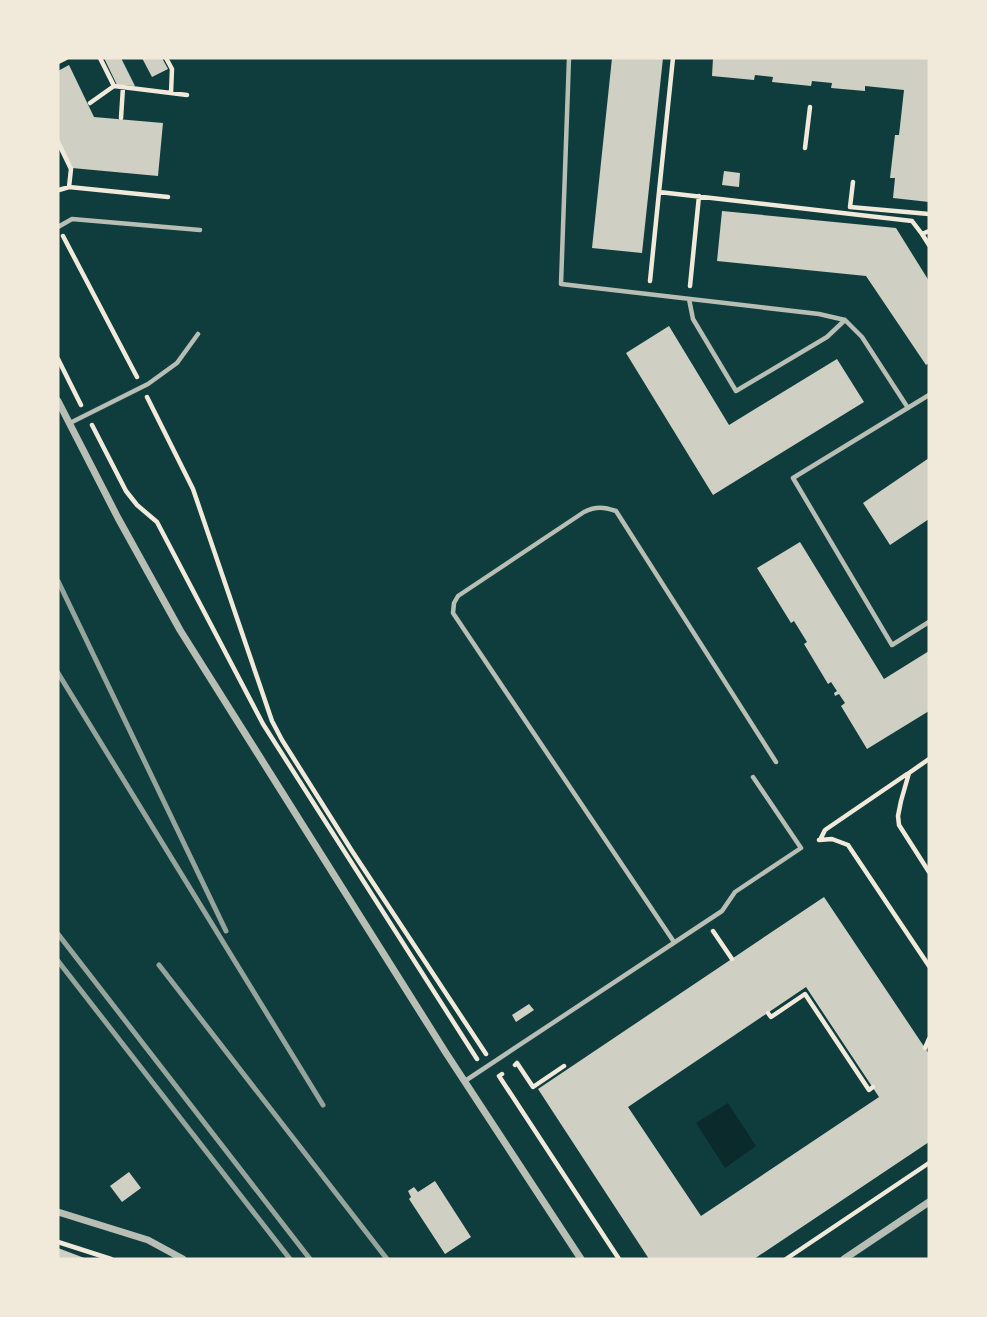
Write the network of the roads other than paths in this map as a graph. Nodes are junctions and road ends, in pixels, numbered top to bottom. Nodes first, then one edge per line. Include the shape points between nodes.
1 (569, 58) edge
2 (58, 227) edge
3 (200, 230) dead end
4 (689, 299) junction
5 (845, 320) junction
6 (198, 334) dead end
7 (929, 395) edge
8 (58, 401) edge
9 (908, 408) junction
10 (70, 424) junction
11 (929, 622) edge
12 (776, 762) dead end
13 (753, 777) dead end
14 (674, 942) junction
15 (465, 1081) junction
16 (929, 1202) edge
17 (58, 1212) edge
18 (183, 1259) edge
19 (581, 1259) edge
20 (844, 1259) edge

1 - 4 lane via 561,285
2 - 3 lane via 72,219
4 - 5 lane
4 - 5 lane via 692,319 736,391 827,337
5 - 9 lane via 862,337
6 - 10 lane via 177,363 142,387
7 - 9 lane
8 - 10 street
9 - 11 lane via 793,478 892,645
10 - 15 street via 180,631
12 - 14 lane via 616,511 594,507 584,512 454,603 453,613
13 - 14 lane via 801,848 735,892 722,911
14 - 15 lane
15 - 19 street
16 - 20 street
17 - 18 street via 148,1240

